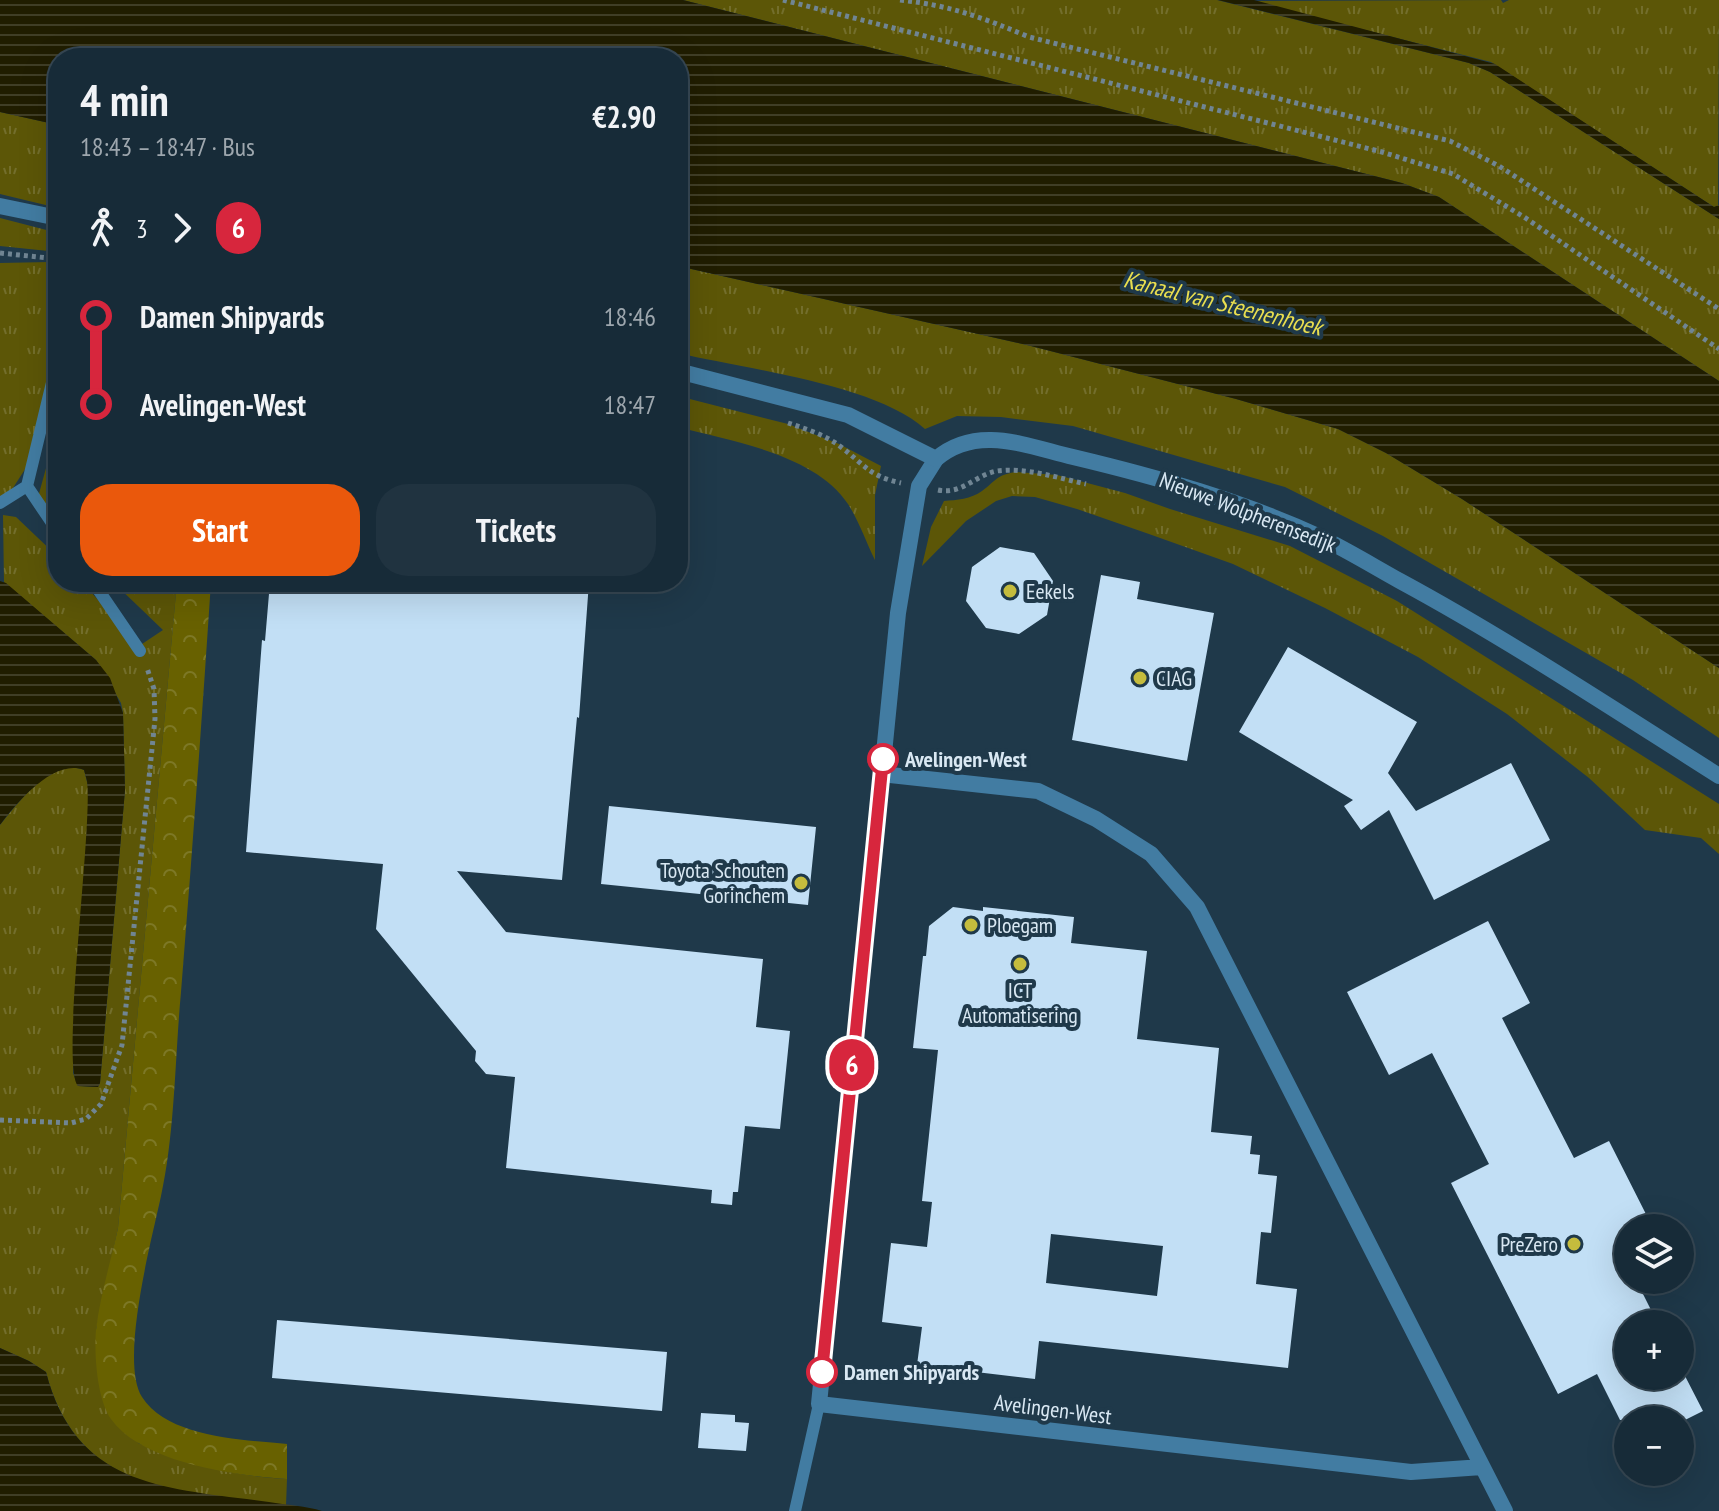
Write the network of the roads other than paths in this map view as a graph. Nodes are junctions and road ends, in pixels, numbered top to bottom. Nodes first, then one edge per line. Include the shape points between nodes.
1 (0, 206) edge
2 (48, 216) edge
3 (688, 374) edge
4 (48, 399) edge
5 (936, 459) junction
6 (27, 486) junction
7 (0, 503) edge
8 (48, 517) edge
9 (100, 592) edge
10 (140, 651) road end
11 (881, 774) junction
12 (1719, 776) edge
13 (819, 1404) junction
14 (1482, 1467) junction
15 (795, 1511) edge
16 (1505, 1511) edge

1 - 2 street
3 - 5 street via 848,415
4 - 6 lane
5 - 11 street via 919,486 898,613
5 - 12 street, Nieuwe Wolpherensedijk via 969,440 1010,442 1143,473 1320,537 1472,620
6 - 7 lane
6 - 8 lane
9 - 10 lane
11 - 13 street
11 - 14 street via 1038,791 1151,854 1197,907
13 - 14 street, Avelingen-West via 1411,1472
13 - 15 lane
14 - 16 street

